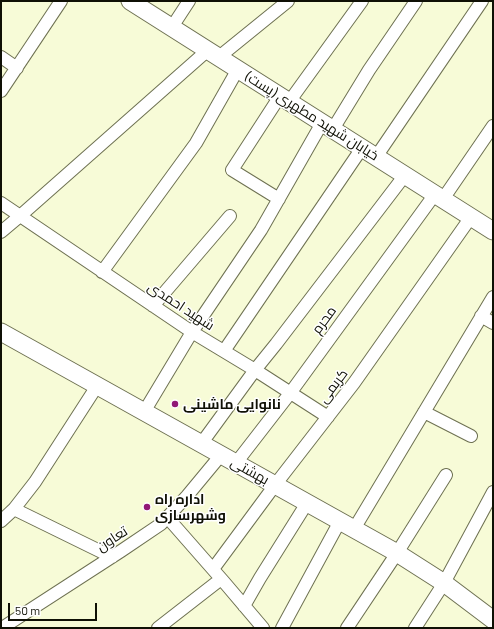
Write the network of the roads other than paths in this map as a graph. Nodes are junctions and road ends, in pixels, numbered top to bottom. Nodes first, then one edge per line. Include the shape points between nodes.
1 (61, 1) edge
2 (189, 1) edge
3 (288, 1) edge
4 (362, 1) edge
5 (416, 1) edge
6 (482, 1) edge
7 (137, 3) edge
8 (172, 27) junction
9 (213, 54) junction
10 (1, 57) edge
11 (17, 68) junction
12 (238, 69) junction
13 (1, 91) edge
14 (284, 99) junction
15 (328, 126) junction
16 (493, 126) edge
17 (369, 152) junction
18 (405, 175) junction
19 (439, 197) junction
20 (279, 199) junction
21 (1, 203) edge
22 (20, 216) junction
23 (230, 216) dead end
24 (471, 217) junction
25 (493, 231) edge
26 (1, 232) edge
27 (102, 272) junction
28 (493, 297) edge
29 (153, 306) junction
30 (481, 316) junction
31 (493, 323) edge
32 (1, 332) edge
33 (192, 332) junction
34 (224, 351) junction
35 (255, 370) junction
36 (97, 386) junction
37 (291, 392) junction
38 (144, 412) junction
39 (424, 412) junction
40 (328, 417) junction
41 (471, 436) dead end
42 (201, 444) junction
43 (221, 455) junction
44 (236, 463) junction
45 (446, 475) dead end
46 (275, 485) junction
47 (493, 492) edge
48 (307, 503) junction
49 (14, 508) junction
50 (167, 517) junction
51 (1, 521) edge
52 (347, 525) junction
53 (397, 553) junction
54 (112, 557) junction
55 (213, 569) junction
56 (221, 579) junction
57 (444, 582) junction
58 (244, 606) junction
59 (493, 620) edge
60 (20, 623) edge
61 (258, 626) edge
62 (2, 628) edge
63 (158, 628) edge
64 (282, 628) edge
65 (347, 628) edge
66 (415, 628) edge

1 - 11 street
2 - 8 street
3 - 9 street
4 - 14 street
5 - 15 street
6 - 17 street
7 - 8 street, خیابان شهید مطهری (پست)
8 - 9 street, خیابان شهید مطهری (پست)
9 - 12 street, خیابان شهید مطهری (پست)
9 - 22 street
10 - 11 street
11 - 13 street
12 - 14 street, خیابان شهید مطهری (پست)
12 - 27 street via 196,143
14 - 15 street, خیابان شهید مطهری (پست)
14 - 20 street via 232,170
15 - 17 street, خیابان شهید مطهری (پست)
15 - 20 street
16 - 19 street, محرم
17 - 18 street, خیابان شهید مطهری (پست)
17 - 34 street
18 - 19 street, خیابان شهید مطهری (پست)
18 - 35 street
19 - 24 street, خیابان شهید مطهری (پست)
19 - 37 street, محرم
20 - 33 street
21 - 22 street, شهید احمدی
22 - 26 street
22 - 27 street, شهید احمدی
23 - 29 street
24 - 25 street, خیابان شهید مطهری (پست)
24 - 40 street, کریمی
27 - 29 street, شهید احمدی
28 - 30 street
29 - 33 street, شهید احمدی
30 - 31 street
30 - 39 street
32 - 36 street, بهشتی
33 - 34 street, شهید احمدی
33 - 38 street
34 - 35 street, شهید احمدی
35 - 37 street, شهید احمدی
35 - 42 street
36 - 38 street, بهشتی
36 - 49 street via 35,482
37 - 40 street, شهید احمدی
37 - 44 street, محرم
38 - 42 street, بهشتی
39 - 41 street
39 - 52 street
40 - 46 street, کریمی
42 - 43 street, بهشتی
43 - 44 street, بهشتی
43 - 50 street, تعاون
44 - 46 street, بهشتی
45 - 53 street
46 - 48 street, بهشتی
46 - 55 street, کریمی
47 - 57 street
48 - 52 street, بهشتی
48 - 58 street
49 - 51 street
49 - 54 street
50 - 54 street, تعاون via 162,524
50 - 55 street
52 - 53 street, بهشتی
52 - 64 street
53 - 57 street, بهشتی
53 - 65 street
54 - 60 street, تعاون
55 - 56 street
56 - 58 street
56 - 63 street
57 - 59 street, بهشتی
57 - 66 street
58 - 61 street
60 - 62 street, تعاون

